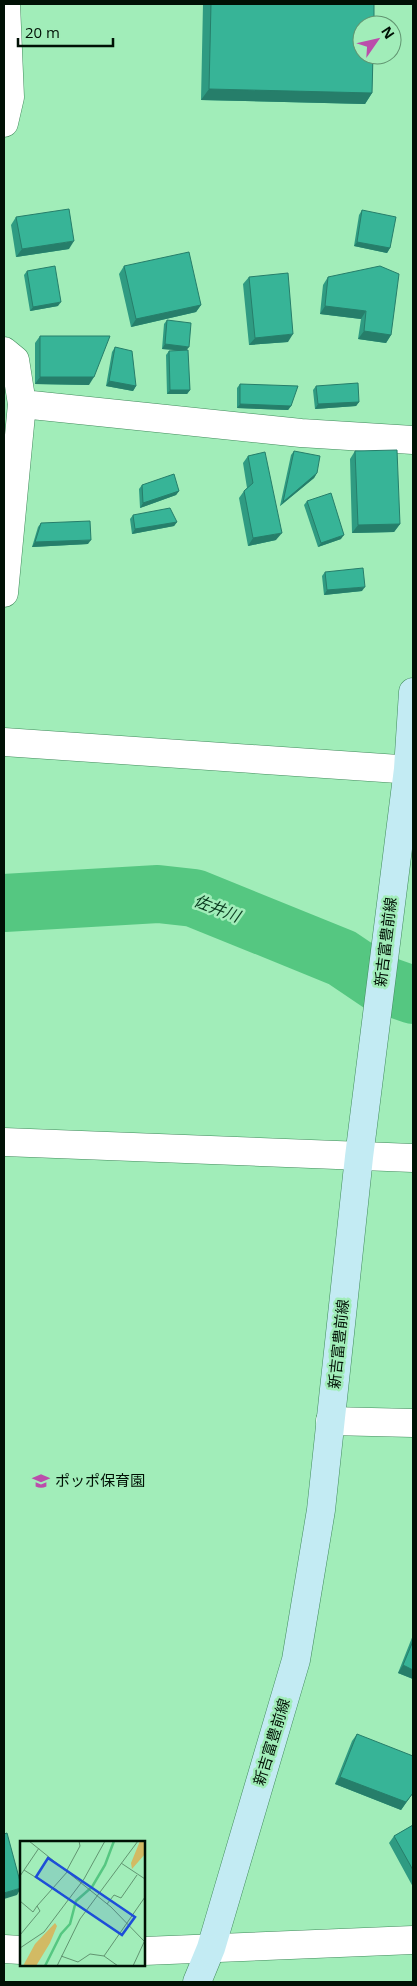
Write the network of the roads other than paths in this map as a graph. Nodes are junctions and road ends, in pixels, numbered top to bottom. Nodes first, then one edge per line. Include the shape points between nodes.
1 (6, 4) edge
2 (4, 123) edge
3 (5, 345) edge
4 (22, 404) junction
5 (413, 440) edge
6 (4, 593) edge
7 (413, 692) edge
8 (4, 742) edge
9 (410, 770) edge
10 (4, 1142) edge
11 (359, 1157) junction
12 (413, 1158) edge
13 (330, 1421) junction
14 (413, 1423) edge
15 (413, 1940) edge
16 (210, 1948) junction
17 (4, 1949) edge
18 (20, 1950) edge
19 (145, 1951) edge
20 (197, 1982) edge

1 - 2 street via 10,97
3 - 4 street via 16,360
4 - 5 street via 301,433
4 - 6 street
7 - 9 main road, 新吉富豊前線
8 - 9 street
9 - 11 main road, 新吉富豊前線
10 - 11 street
11 - 12 street
11 - 13 main road, 新吉富豊前線
13 - 14 street
13 - 16 main road, 新吉富豊前線 via 321,1510 296,1660
15 - 16 street
16 - 19 street
16 - 20 main road, 新吉富豊前線
17 - 18 street

